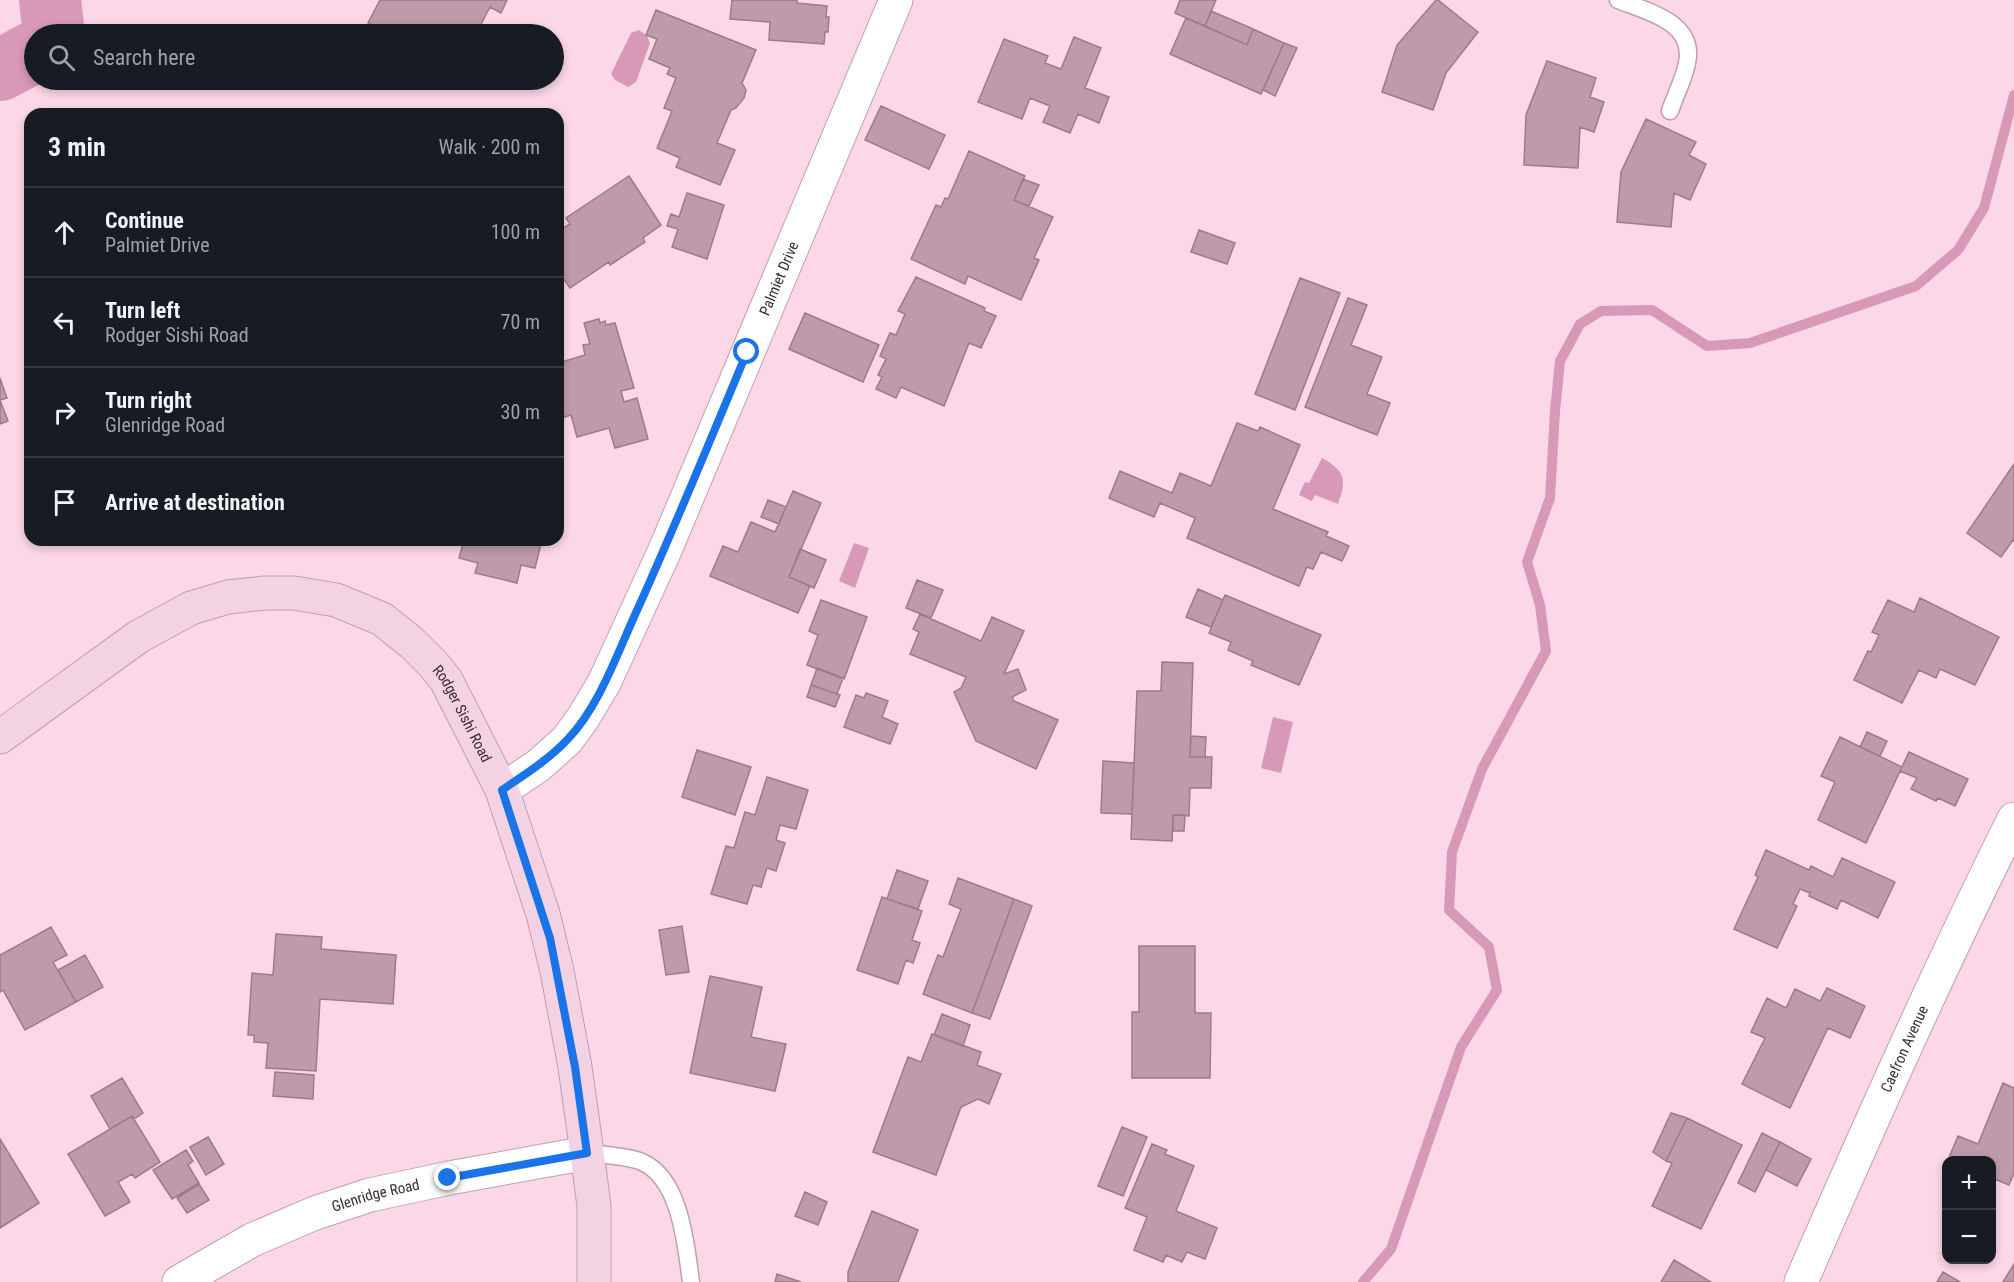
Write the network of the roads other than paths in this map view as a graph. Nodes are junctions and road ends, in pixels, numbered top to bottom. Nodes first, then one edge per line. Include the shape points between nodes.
1 (896, 0) edge
2 (1618, 0) edge
3 (1670, 111) dead end
4 (0, 737) edge
5 (502, 790) junction
6 (2014, 819) edge
7 (587, 1153) junction
8 (179, 1282) edge
9 (594, 1282) edge
10 (691, 1282) edge
11 (1801, 1282) edge

1 - 5 street, Palmiet Drive via 665,550 604,683 567,740
2 - 3 lane via 1656,14 1677,27 1685,40 1687,63
4 - 5 main road, Rodger Sishi Road via 138,637 191,608 228,597 294,593 336,600 382,620 412,643 446,680
5 - 7 main road, Rodger Sishi Road via 550,938
6 - 11 street, Caefron Avenue via 1905,1046
7 - 8 street, Glenridge Road via 370,1195 252,1240
7 - 9 main road, Rodger Sishi Road via 594,1206
7 - 10 lane via 642,1161 656,1171 674,1196

